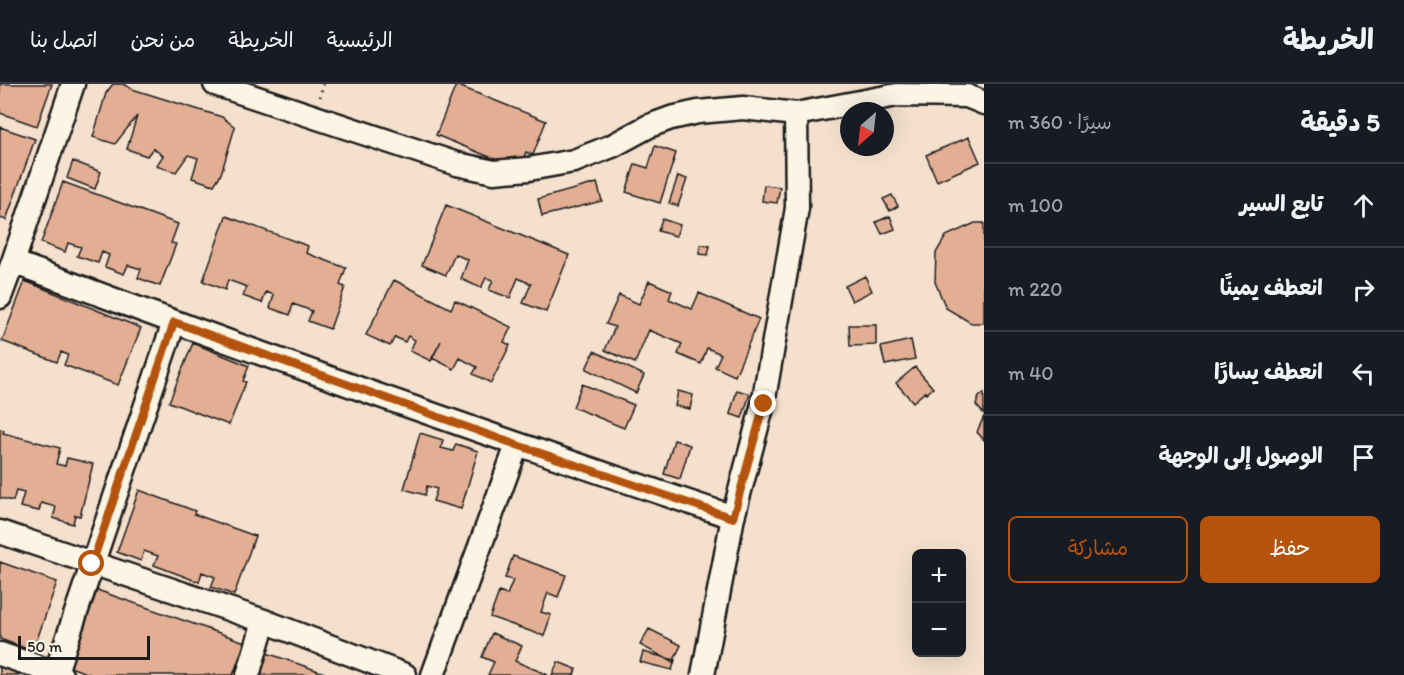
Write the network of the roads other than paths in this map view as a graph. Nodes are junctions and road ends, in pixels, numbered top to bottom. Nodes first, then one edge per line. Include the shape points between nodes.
1 (73, 84) edge
2 (215, 84) edge
3 (984, 103) edge
4 (796, 114) junction
5 (14, 262) junction
6 (0, 297) edge
7 (174, 322) junction
8 (517, 445) junction
9 (733, 518) junction
10 (0, 532) edge
11 (92, 564) junction
12 (264, 621) junction
13 (0, 654) edge
14 (58, 674) edge
15 (248, 675) edge
16 (405, 675) edge
17 (433, 675) edge
18 (703, 675) edge

1 - 5 street
2 - 4 street via 457,164 494,172 574,161 649,126 698,112 743,108
3 - 4 street via 967,96 897,96
4 - 9 street via 797,208 764,404
5 - 6 street
5 - 7 street
7 - 8 street
7 - 11 street
8 - 9 street
8 - 17 street
9 - 18 street
10 - 11 street
11 - 12 street
11 - 14 street
12 - 15 street
12 - 16 street
13 - 14 street

